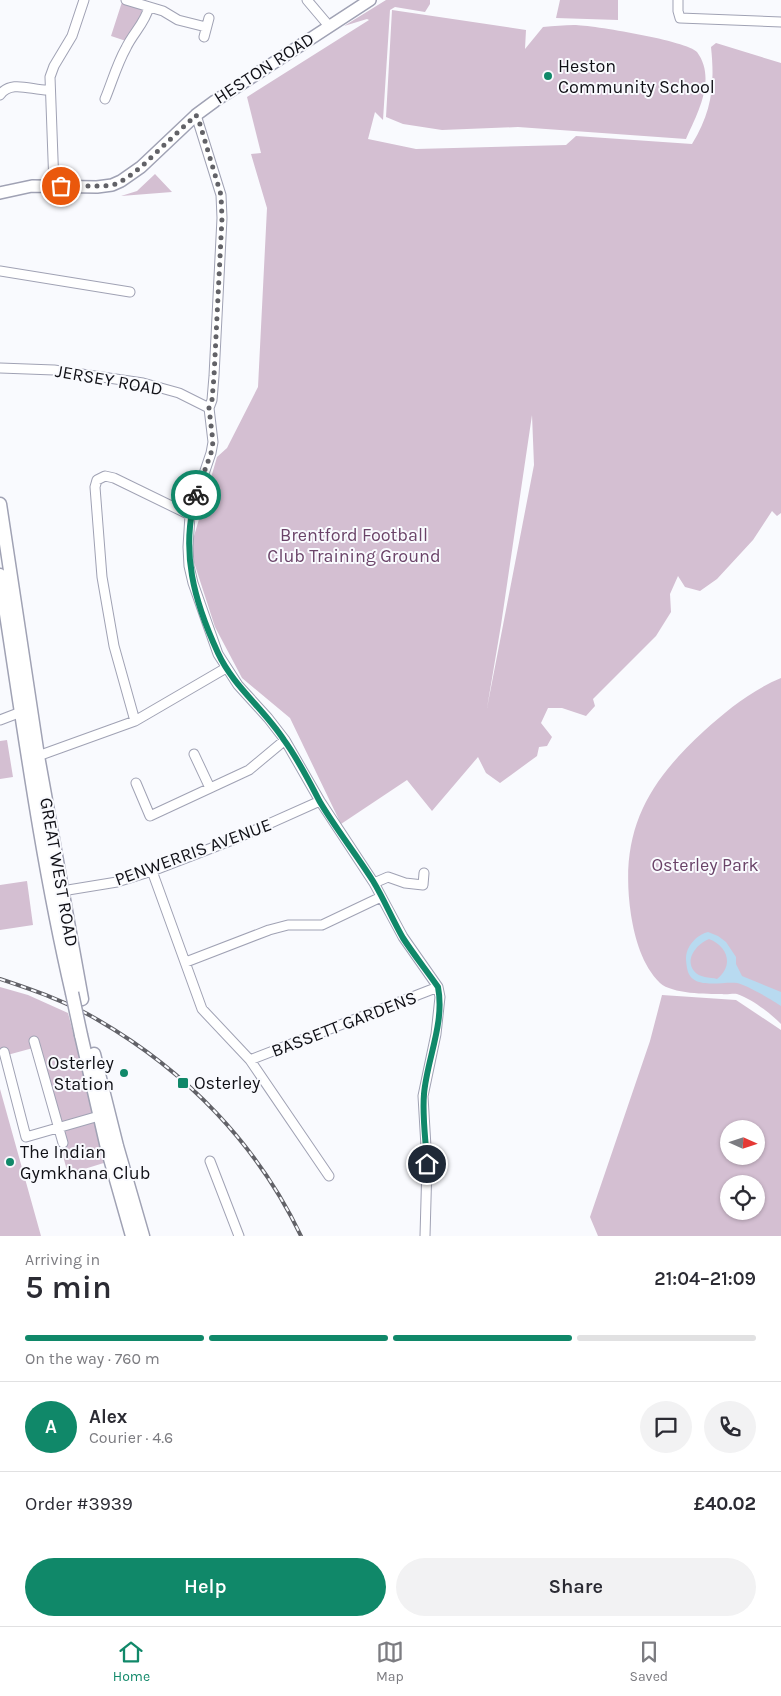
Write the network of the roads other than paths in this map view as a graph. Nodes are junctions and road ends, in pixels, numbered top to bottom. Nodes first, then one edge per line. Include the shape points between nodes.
1 (84, 0) edge
2 (126, 0) edge
3 (307, 0) edge
4 (370, 0) edge
5 (678, 0) edge
6 (149, 7) junction
7 (781, 22) edge
8 (329, 26) junction
9 (204, 37) dead end
10 (49, 90) junction
11 (0, 95) edge
12 (105, 99) dead end
13 (196, 115) junction
14 (54, 186) junction
15 (0, 193) edge
16 (0, 271) edge
17 (130, 292) dead end
18 (0, 368) edge
19 (209, 408) junction
20 (0, 504) edge
21 (190, 515) junction
22 (0, 575) edge
23 (226, 668) junction
24 (21, 712) junction
25 (0, 720) edge
26 (135, 721) junction
27 (285, 740) junction
28 (194, 754) dead end
29 (38, 756) junction
30 (136, 783) dead end
31 (210, 788) junction
32 (320, 801) junction
33 (152, 871) junction
34 (424, 873) dead end
35 (374, 883) junction
36 (62, 891) junction
37 (381, 897) junction
38 (186, 962) junction
39 (438, 987) junction
40 (77, 996) junction
41 (86, 1037) junction
42 (34, 1041) dead end
43 (4, 1052) dead end
44 (250, 1060) junction
45 (100, 1116) junction
46 (58, 1128) junction
47 (63, 1143) dead end
48 (210, 1161) dead end
49 (329, 1176) dead end
50 (132, 1236) edge
51 (143, 1236) edge
52 (239, 1236) edge
53 (425, 1236) edge

1 - 10 street via 72,36 51,74
2 - 6 street
3 - 8 street
4 - 8 main road, HESTON ROAD
5 - 7 street via 680,18
6 - 9 street via 178,20 207,23
6 - 12 street via 141,28 122,54
8 - 13 main road, HESTON ROAD
10 - 11 street via 14,86
10 - 14 street
13 - 14 main road, HESTON ROAD via 141,167 121,181 97,187
13 - 19 street via 221,195 214,376
14 - 15 main road, HESTON ROAD via 24,187
16 - 17 street
18 - 19 street, JERSEY ROAD via 73,372 143,383 178,393
19 - 21 street via 213,442
20 - 29 highway, GREAT WEST ROAD
21 - 23 street via 188,547 193,583 211,637
21 - 26 street via 114,478 105,476 97,480 94,487 102,577 114,646
22 - 24 highway, GREAT WEST ROAD
23 - 26 street
23 - 27 street
24 - 25 street
24 - 40 highway, GREAT WEST ROAD via 56,922
26 - 29 street
27 - 31 street via 249,770
27 - 32 street
28 - 31 street
29 - 36 highway, GREAT WEST ROAD
30 - 31 street via 150,816
32 - 33 street, PENWERRIS AVENUE
32 - 35 street
33 - 36 street, PENWERRIS AVENUE via 117,882
33 - 38 street, BASSETT GARDENS
34 - 35 street via 426,885 388,877
35 - 37 street
36 - 40 highway, GREAT WEST ROAD
37 - 38 street via 322,925 278,927
37 - 39 street via 403,938
38 - 44 street, BASSETT GARDENS via 202,1009
39 - 44 street, BASSETT GARDENS
39 - 53 street via 436,1034 423,1096 427,1164
40 - 41 highway, GREAT WEST ROAD
41 - 45 highway, GREAT WEST ROAD
41 - 51 highway, GREAT WEST ROAD
42 - 46 street
43 - 46 street via 26,1137
44 - 49 street, BASSETT GARDENS
45 - 46 street
45 - 50 highway, GREAT WEST ROAD
46 - 47 street
48 - 52 street

